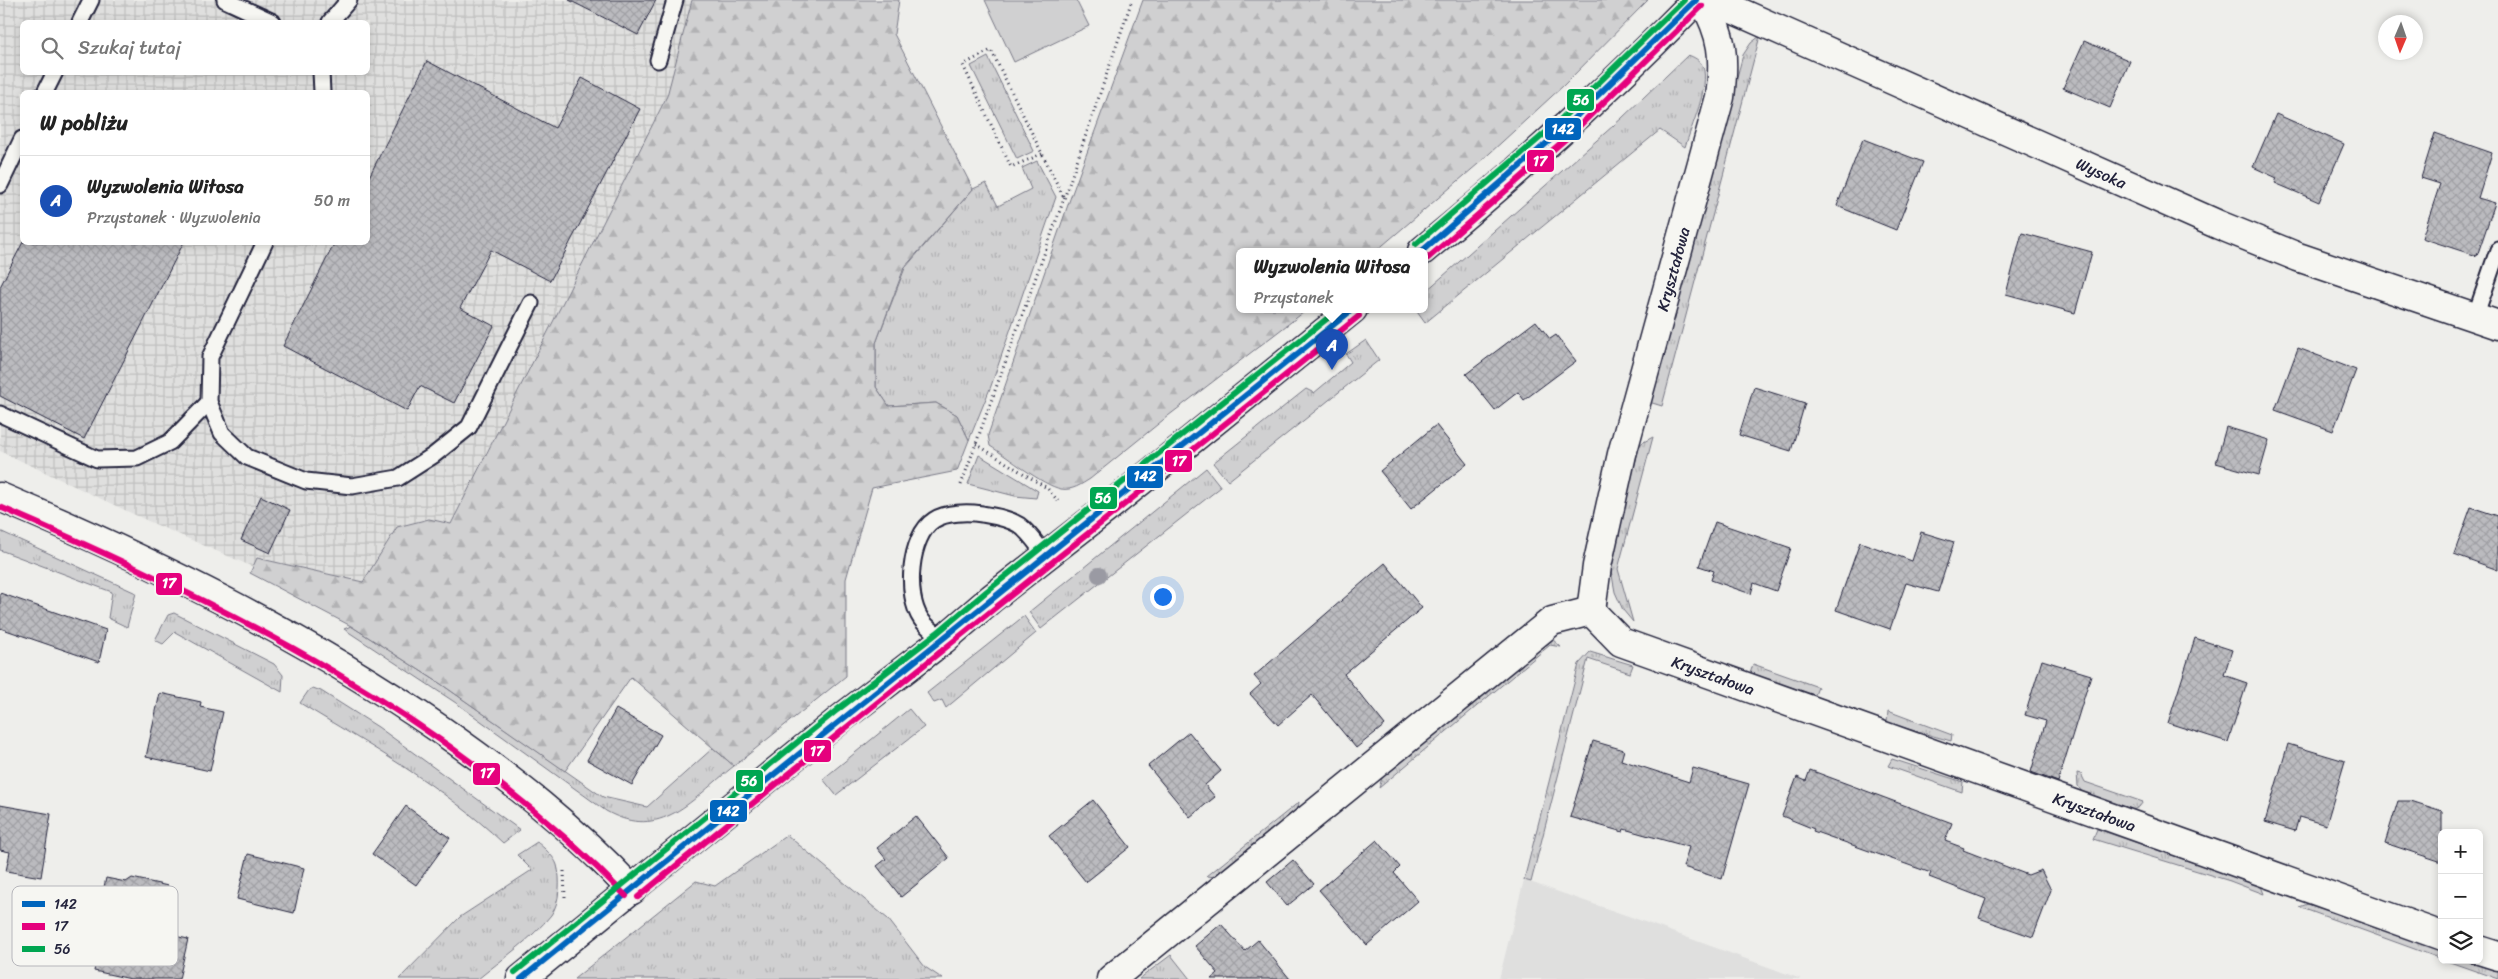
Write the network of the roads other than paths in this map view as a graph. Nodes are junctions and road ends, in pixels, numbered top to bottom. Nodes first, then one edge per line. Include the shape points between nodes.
1 (91, 0) edge
2 (225, 0) edge
3 (349, 0) edge
4 (675, 0) edge
5 (1696, 0) edge
6 (1704, 0) edge
7 (1712, 0) edge
8 (81, 20) edge
9 (270, 20) edge
10 (332, 20) edge
11 (658, 60) dead end
12 (54, 75) edge
13 (320, 75) edge
14 (46, 90) edge
15 (322, 90) edge
16 (20, 143) edge
17 (0, 185) edge
18 (265, 245) edge
19 (1426, 248) edge
20 (2498, 250) edge
21 (531, 303) dead end
22 (1347, 313) edge
23 (2486, 321) edge
24 (209, 402) junction
25 (0, 414) edge
26 (0, 497) edge
27 (1046, 556) junction
28 (1591, 611) junction
29 (943, 640) junction
30 (632, 890) junction
31 (2438, 935) edge
32 (2483, 951) edge
33 (2498, 956) edge
34 (521, 979) edge
35 (1111, 979) edge

1 - 8 lane
2 - 9 lane
3 - 10 lane
4 - 11 lane
5 - 19 street via 1528,163
6 - 28 street, Kryształowa via 1721,43 1724,67 1720,98 1622,454 1597,566
7 - 23 street, Wysoka via 2219,225 2298,257
12 - 14 lane
13 - 15 lane
16 - 17 lane
18 - 24 lane via 210,357
20 - 23 lane
21 - 24 lane via 469,427 398,478 352,486 306,481 247,457 222,433
22 - 27 street
24 - 25 lane via 170,442 136,458 98,459
26 - 30 street via 104,541 280,629 383,690 530,794 582,838
27 - 29 street
27 - 29 lane via 1019,525 998,516 953,514 934,520 922,534 914,554 912,574 914,598 921,618
28 - 31 street, Kryształowa via 1621,642
28 - 35 street via 1552,621
29 - 30 street
30 - 34 street
32 - 33 street

